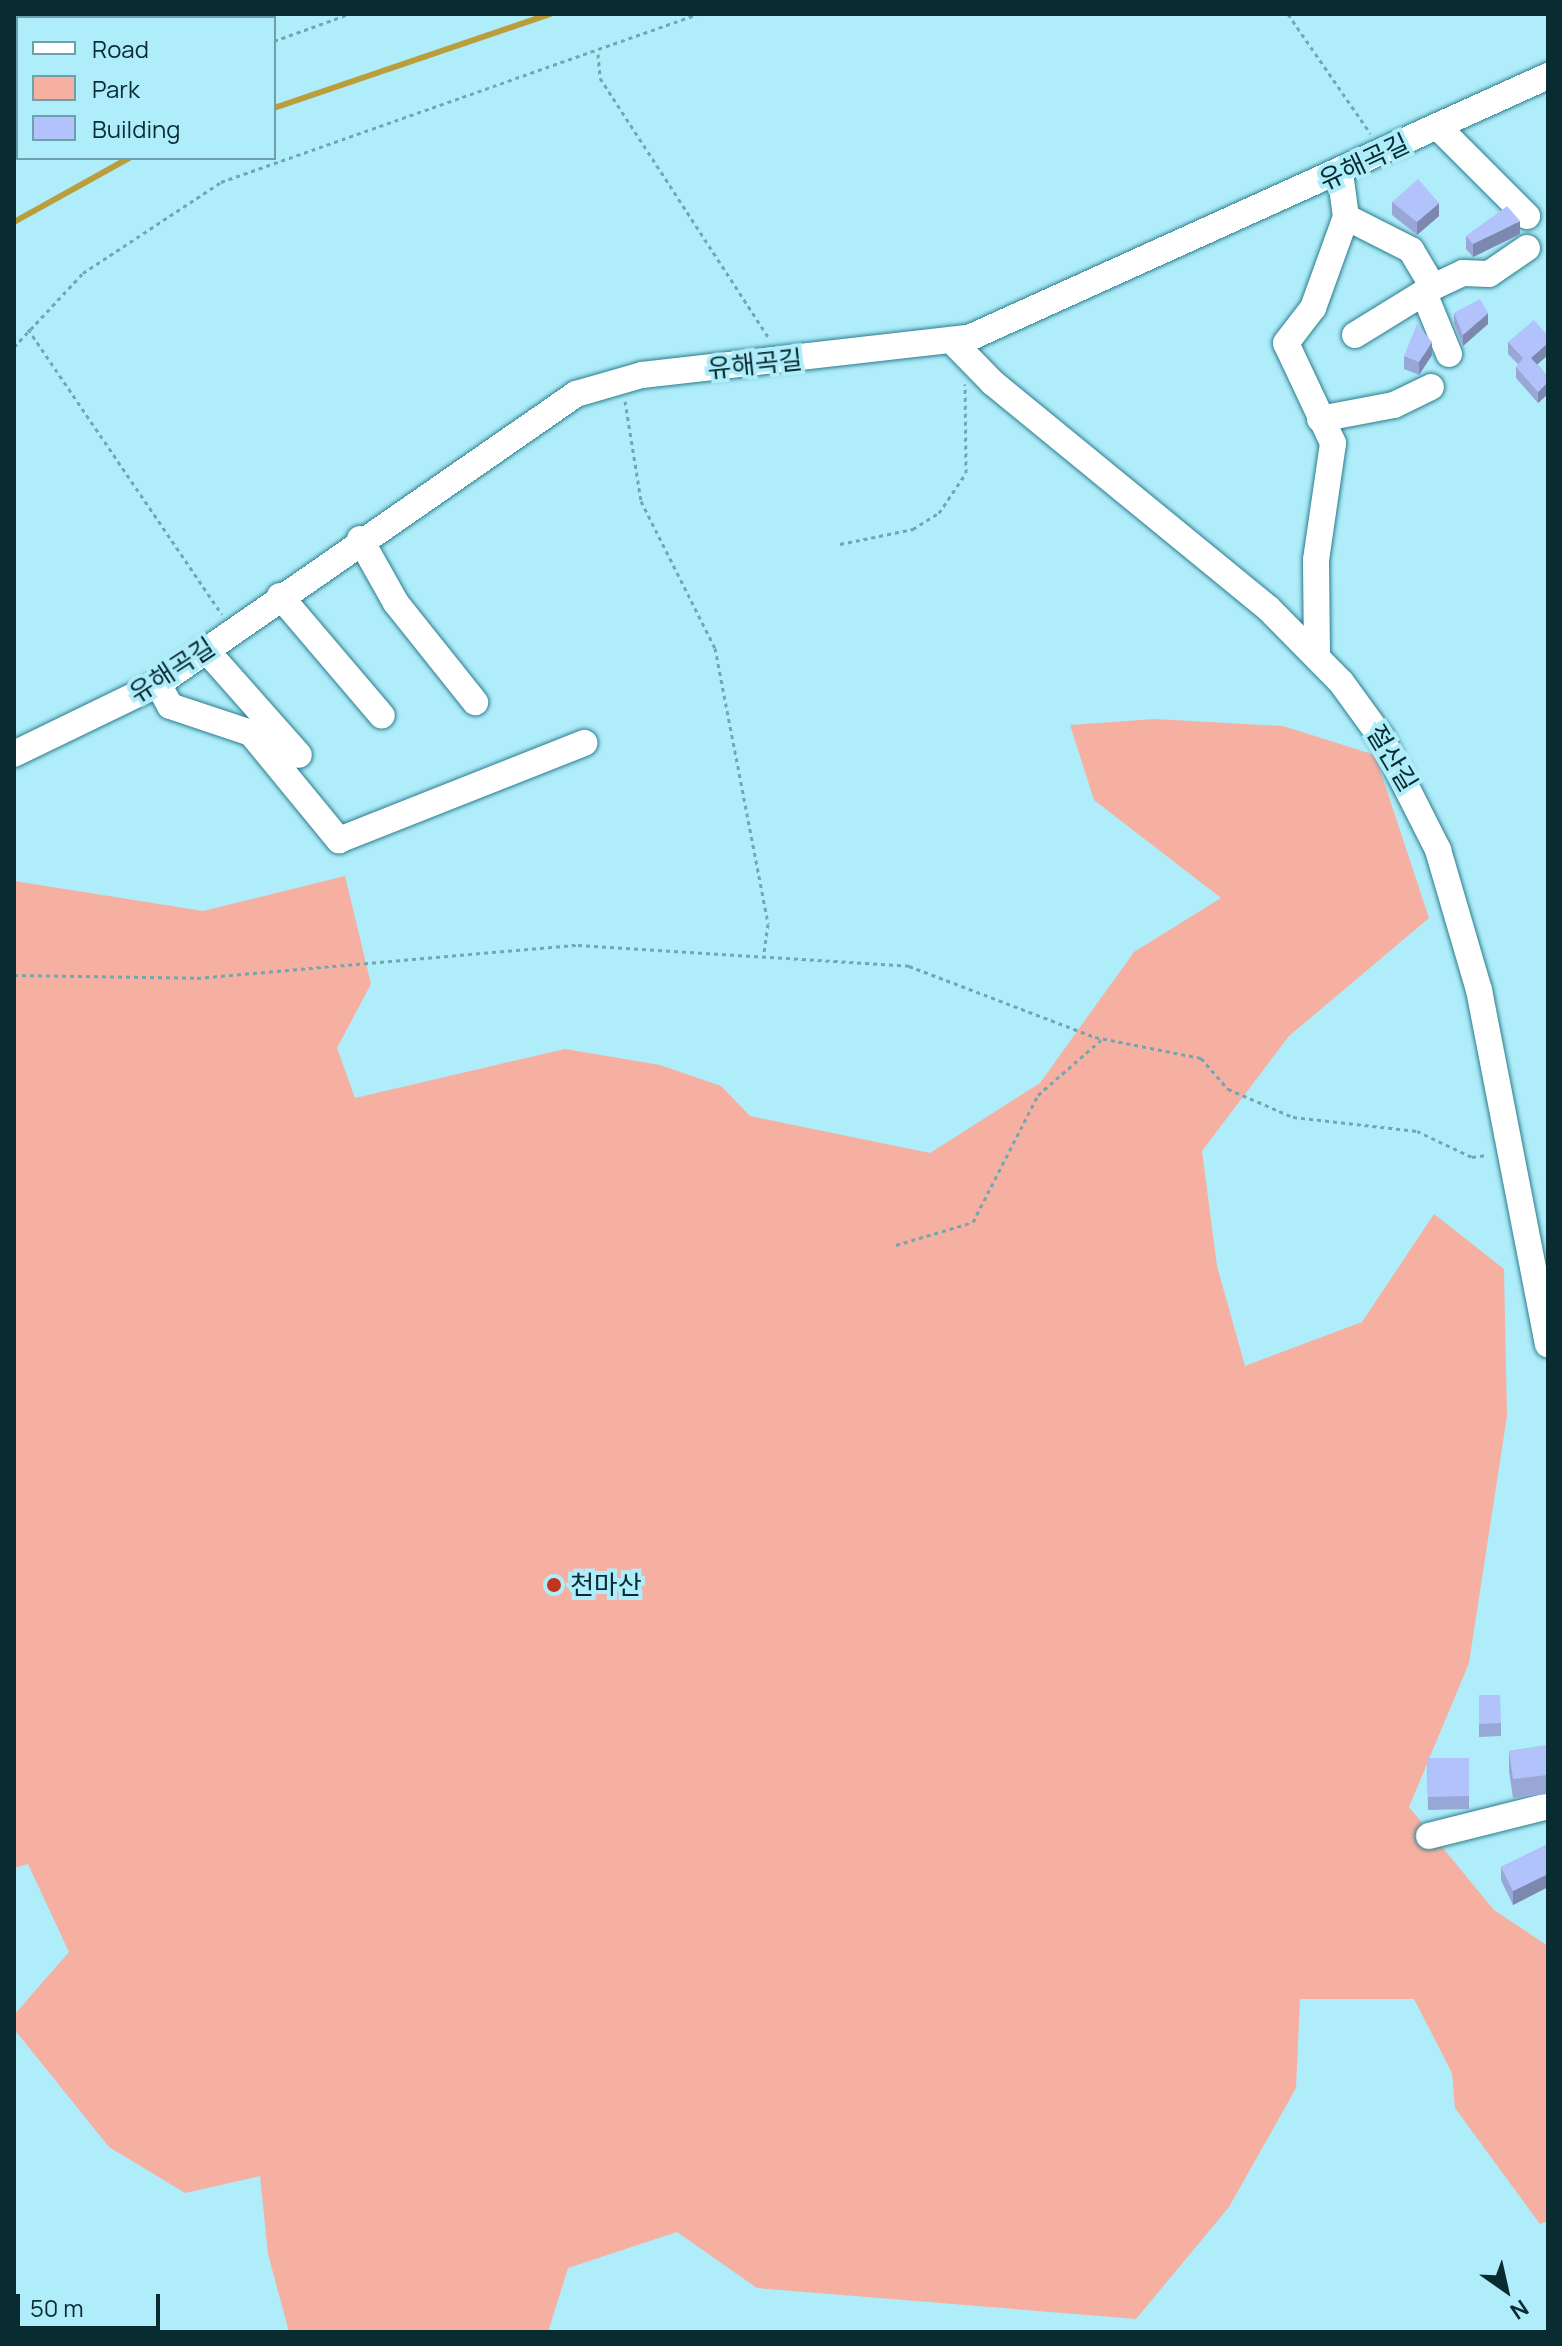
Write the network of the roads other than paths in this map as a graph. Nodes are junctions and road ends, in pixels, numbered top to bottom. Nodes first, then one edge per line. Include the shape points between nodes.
1 (1548, 76) edge
2 (1438, 127) junction
3 (1340, 173) junction
4 (1527, 216) dead end
5 (1346, 217) junction
6 (1527, 248) dead end
7 (1428, 290) junction
8 (1355, 335) dead end
9 (951, 340) junction
10 (1449, 354) dead end
11 (1431, 387) dead end
12 (1320, 419) junction
13 (360, 539) junction
14 (280, 596) junction
15 (206, 650) junction
16 (1317, 657) junction
17 (158, 684) junction
18 (475, 702) dead end
19 (382, 716) dead end
20 (584, 743) dead end
21 (14, 754) edge
22 (299, 755) dead end
23 (1548, 1344) edge
24 (1548, 1806) edge
25 (1429, 1836) dead end

1 - 2 street, 유해곡길
2 - 3 street, 유해곡길
2 - 4 street
3 - 5 street
3 - 9 street, 유해곡길
5 - 7 street via 1411,250
5 - 12 street via 1313,308 1286,343
6 - 7 street via 1489,274 1463,273
7 - 8 street
7 - 10 street
9 - 13 street, 유해곡길 via 622,381 576,394
9 - 16 street, 절산길
11 - 12 street via 1394,405
12 - 16 street via 1333,443 1333,468 1316,560
13 - 14 street, 유해곡길
13 - 18 street via 396,603
14 - 15 street, 유해곡길
14 - 19 street
15 - 17 street, 유해곡길
15 - 22 street
16 - 23 street, 절산길 via 1381,737 1438,850 1515,1151 1528,1262
17 - 20 street via 170,706 251,733 339,840
17 - 21 street, 유해곡길
24 - 25 street

